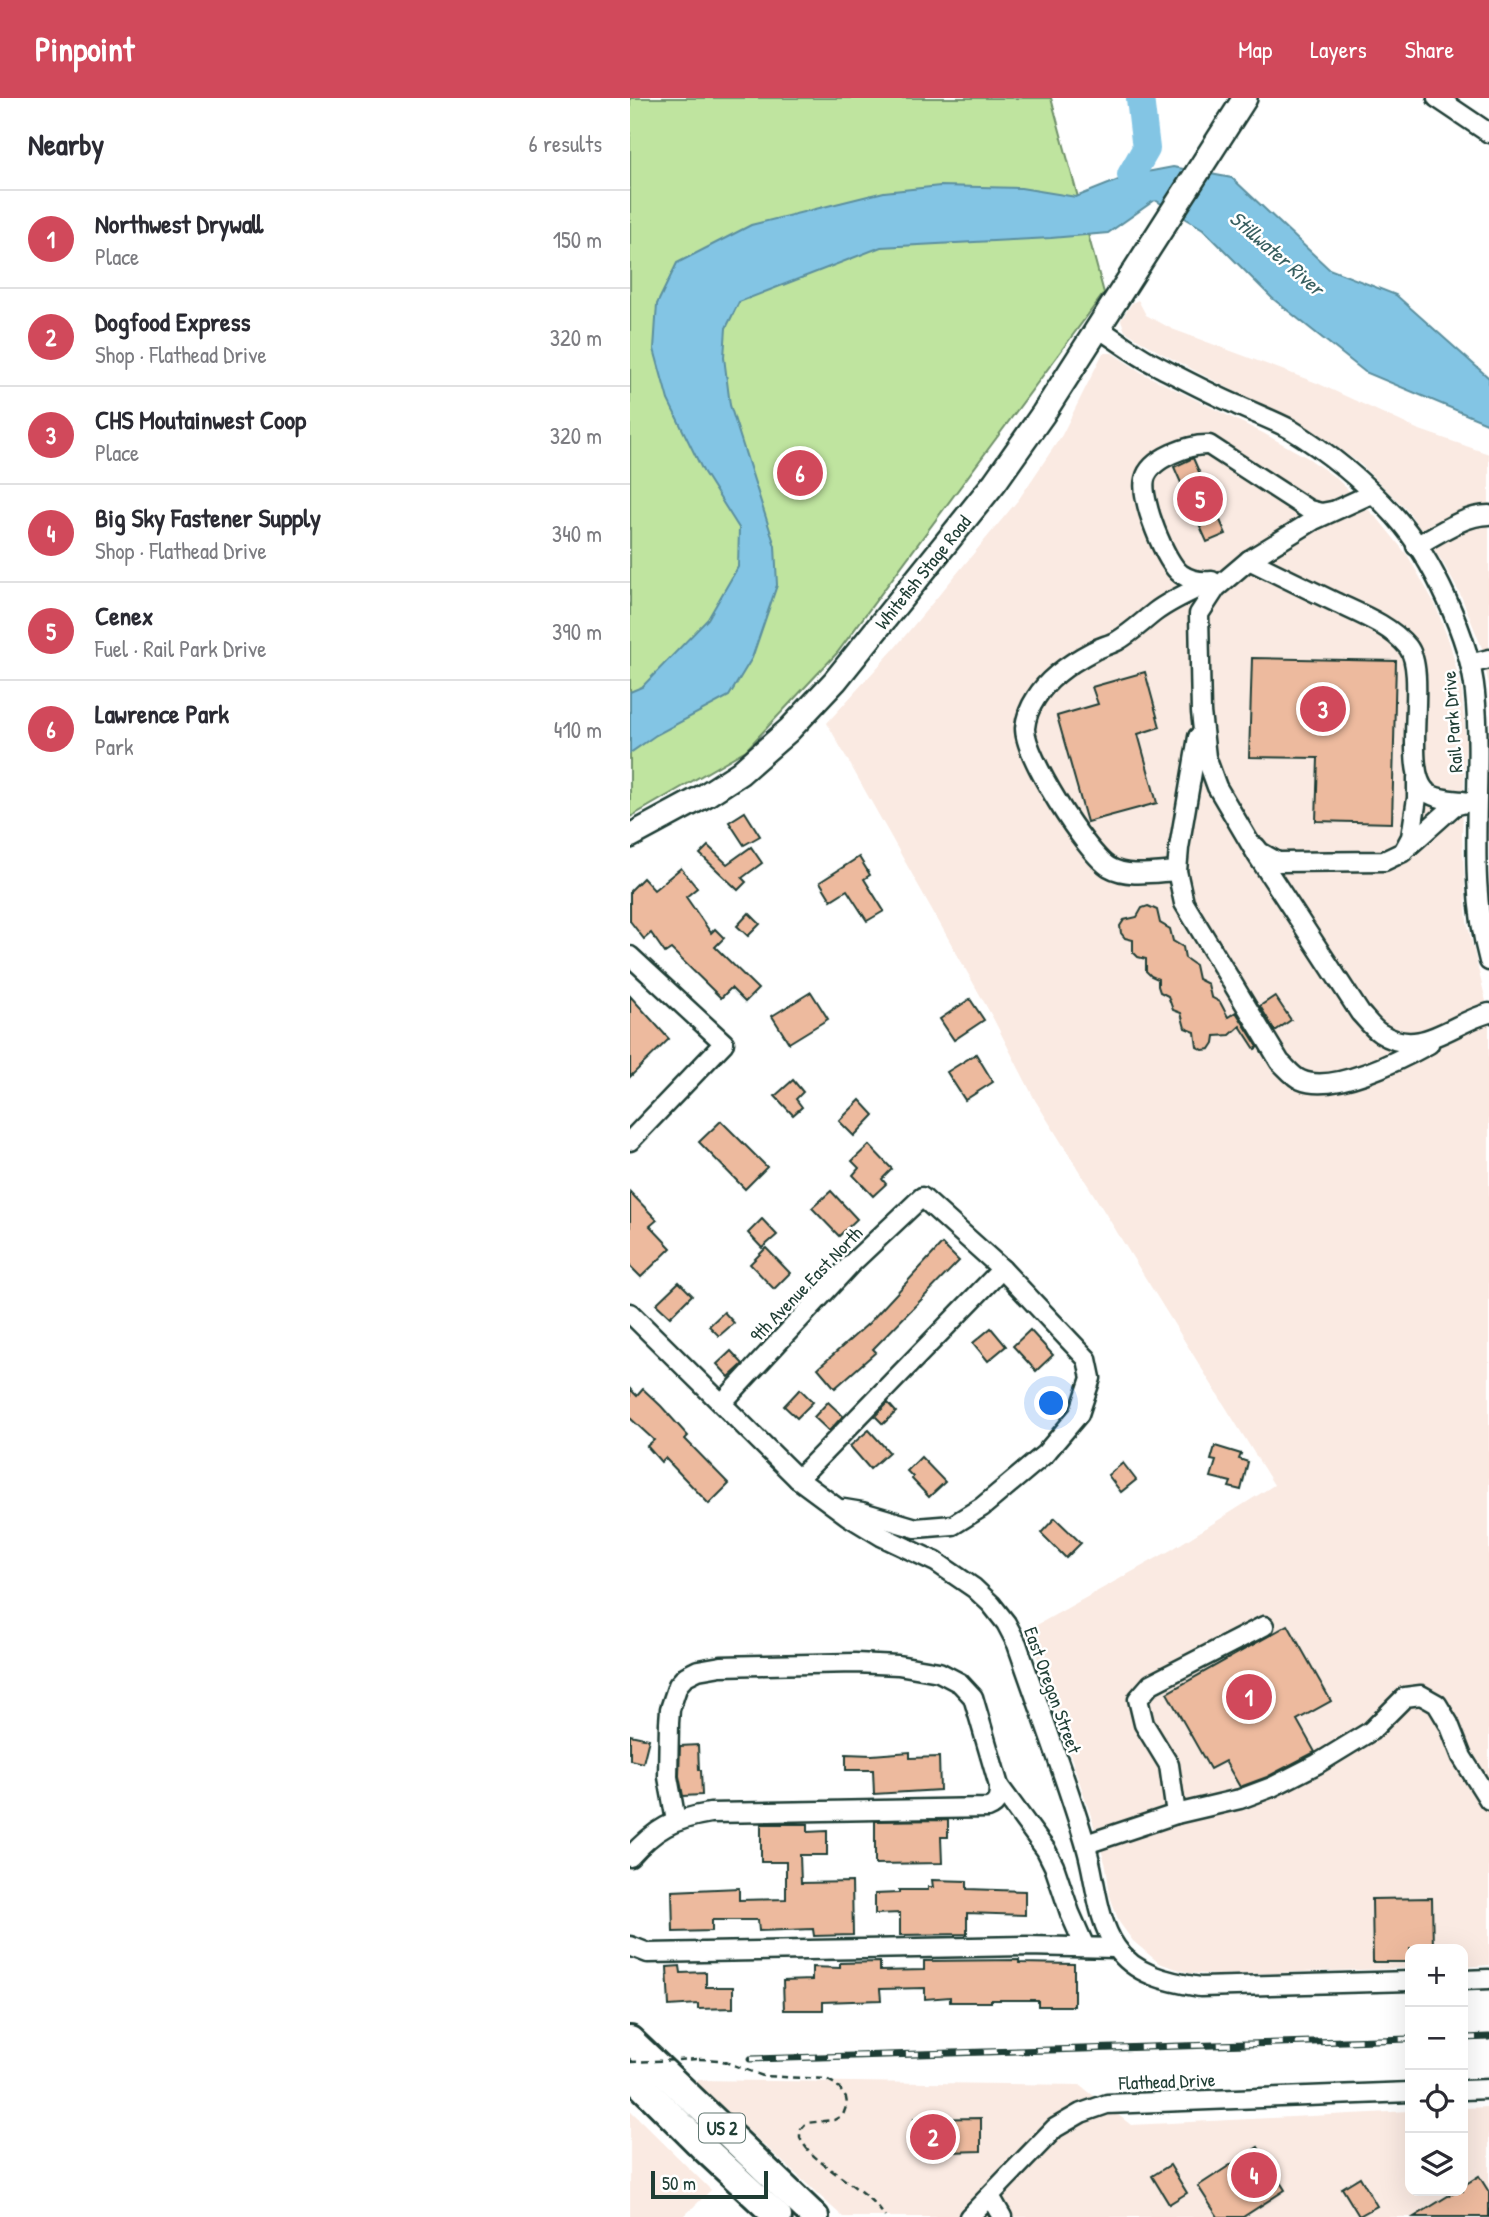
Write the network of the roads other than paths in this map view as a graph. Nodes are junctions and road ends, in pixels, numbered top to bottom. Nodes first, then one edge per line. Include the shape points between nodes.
1 (1245, 98) edge
2 (1437, 98) edge
3 (1489, 133) edge
4 (1098, 328) junction
5 (1371, 494) junction
6 (1339, 510) junction
7 (1489, 515) edge
8 (1416, 546) junction
9 (1249, 560) junction
10 (1234, 573) junction
11 (1211, 582) junction
12 (1489, 659) edge
13 (1470, 664) junction
14 (1200, 692) junction
15 (1417, 771) junction
16 (1473, 801) junction
17 (1241, 829) junction
18 (630, 835) edge
19 (1403, 852) junction
20 (1295, 863) junction
21 (1177, 871) junction
22 (1300, 920) junction
23 (630, 956) edge
24 (1489, 961) edge
25 (1489, 1013) edge
26 (1445, 1034) junction
27 (630, 1141) edge
28 (1002, 1269) junction
29 (630, 1313) edge
30 (722, 1403) junction
31 (798, 1479) junction
32 (837, 1508) junction
33 (1264, 1626) dead end
34 (999, 1786) junction
35 (1489, 1800) edge
36 (1176, 1814) junction
37 (676, 1821) junction
38 (1086, 1844) junction
39 (630, 1857) edge
40 (630, 1946) edge
41 (1085, 1947) junction
42 (1116, 1948) junction
43 (1489, 1979) edge
44 (1468, 1980) edge
45 (1405, 1981) edge
46 (630, 2040) edge
47 (630, 2074) edge
48 (1489, 2089) edge
49 (1468, 2090) edge
50 (1405, 2092) edge
51 (990, 2196) junction
52 (778, 2217) edge
53 (815, 2217) edge
54 (970, 2217) edge
55 (1002, 2217) edge

1 - 4 main road, Whitefish Stage Road
2 - 3 street
4 - 5 street, Rail Park Drive via 1152,364 1289,429 1339,463
4 - 18 main road, Whitefish Stage Road via 995,482 820,698 740,773
5 - 6 street
5 - 8 street, Rail Park Drive via 1396,517
6 - 9 street
6 - 11 street via 1309,510 1209,444 1168,456 1152,467 1144,480 1149,516 1181,574
7 - 8 street via 1461,522
8 - 13 street, Rail Park Drive via 1446,599
9 - 10 street
9 - 15 street via 1365,616 1410,649 1415,675
10 - 11 street
10 - 14 street via 1216,588 1199,614
11 - 21 street via 1057,675 1030,708 1025,729 1029,747 1071,822 1109,867 1125,873
12 - 13 street
13 - 16 street, Rail Park Drive via 1479,742
14 - 17 street via 1206,757
14 - 21 street via 1199,728
15 - 16 street via 1426,792
15 - 19 street via 1415,819
16 - 19 street via 1454,806
16 - 24 street, Rail Park Drive via 1478,888
17 - 20 street via 1260,852 1278,862
17 - 22 street
19 - 20 street via 1384,861
20 - 22 street via 1281,878
21 - 26 street via 1184,903 1197,926 1273,1052 1301,1080 1329,1083 1352,1079
22 - 26 street via 1360,1013 1379,1032 1402,1042
23 - 27 street via 724,1043
25 - 26 street
28 - 30 street, 9th Avenue East North via 922,1197 850,1265
28 - 31 street
28 - 32 street via 1087,1359 1091,1378 1079,1414 1045,1454 953,1525 916,1528
29 - 30 street, East Oregon Street
30 - 31 street, East Oregon Street
31 - 32 street, East Oregon Street
32 - 38 street, East Oregon Street via 955,1574 1006,1623
33 - 36 street via 1151,1684 1138,1699 1144,1724 1169,1765
34 - 37 street via 996,1803 988,1808 710,1814
34 - 37 street via 973,1697 960,1682 939,1672 855,1663 707,1668 686,1676 670,1709 668,1777
34 - 41 street via 1046,1850
35 - 36 street via 1437,1704 1421,1695 1405,1697 1371,1731 1272,1787
36 - 38 street
37 - 39 street via 658,1830
38 - 42 street, East Oregon Street via 1105,1926
40 - 41 street via 648,1953
41 - 42 street
42 - 45 street, East Oregon Street via 1131,1964 1153,1976 1200,1987
43 - 44 street
46 - 53 highway, US 2
47 - 52 highway, US 2
48 - 49 street
50 - 51 street, Flathead Drive via 1107,2105 1055,2128
51 - 54 street, Flathead Drive
51 - 55 street

